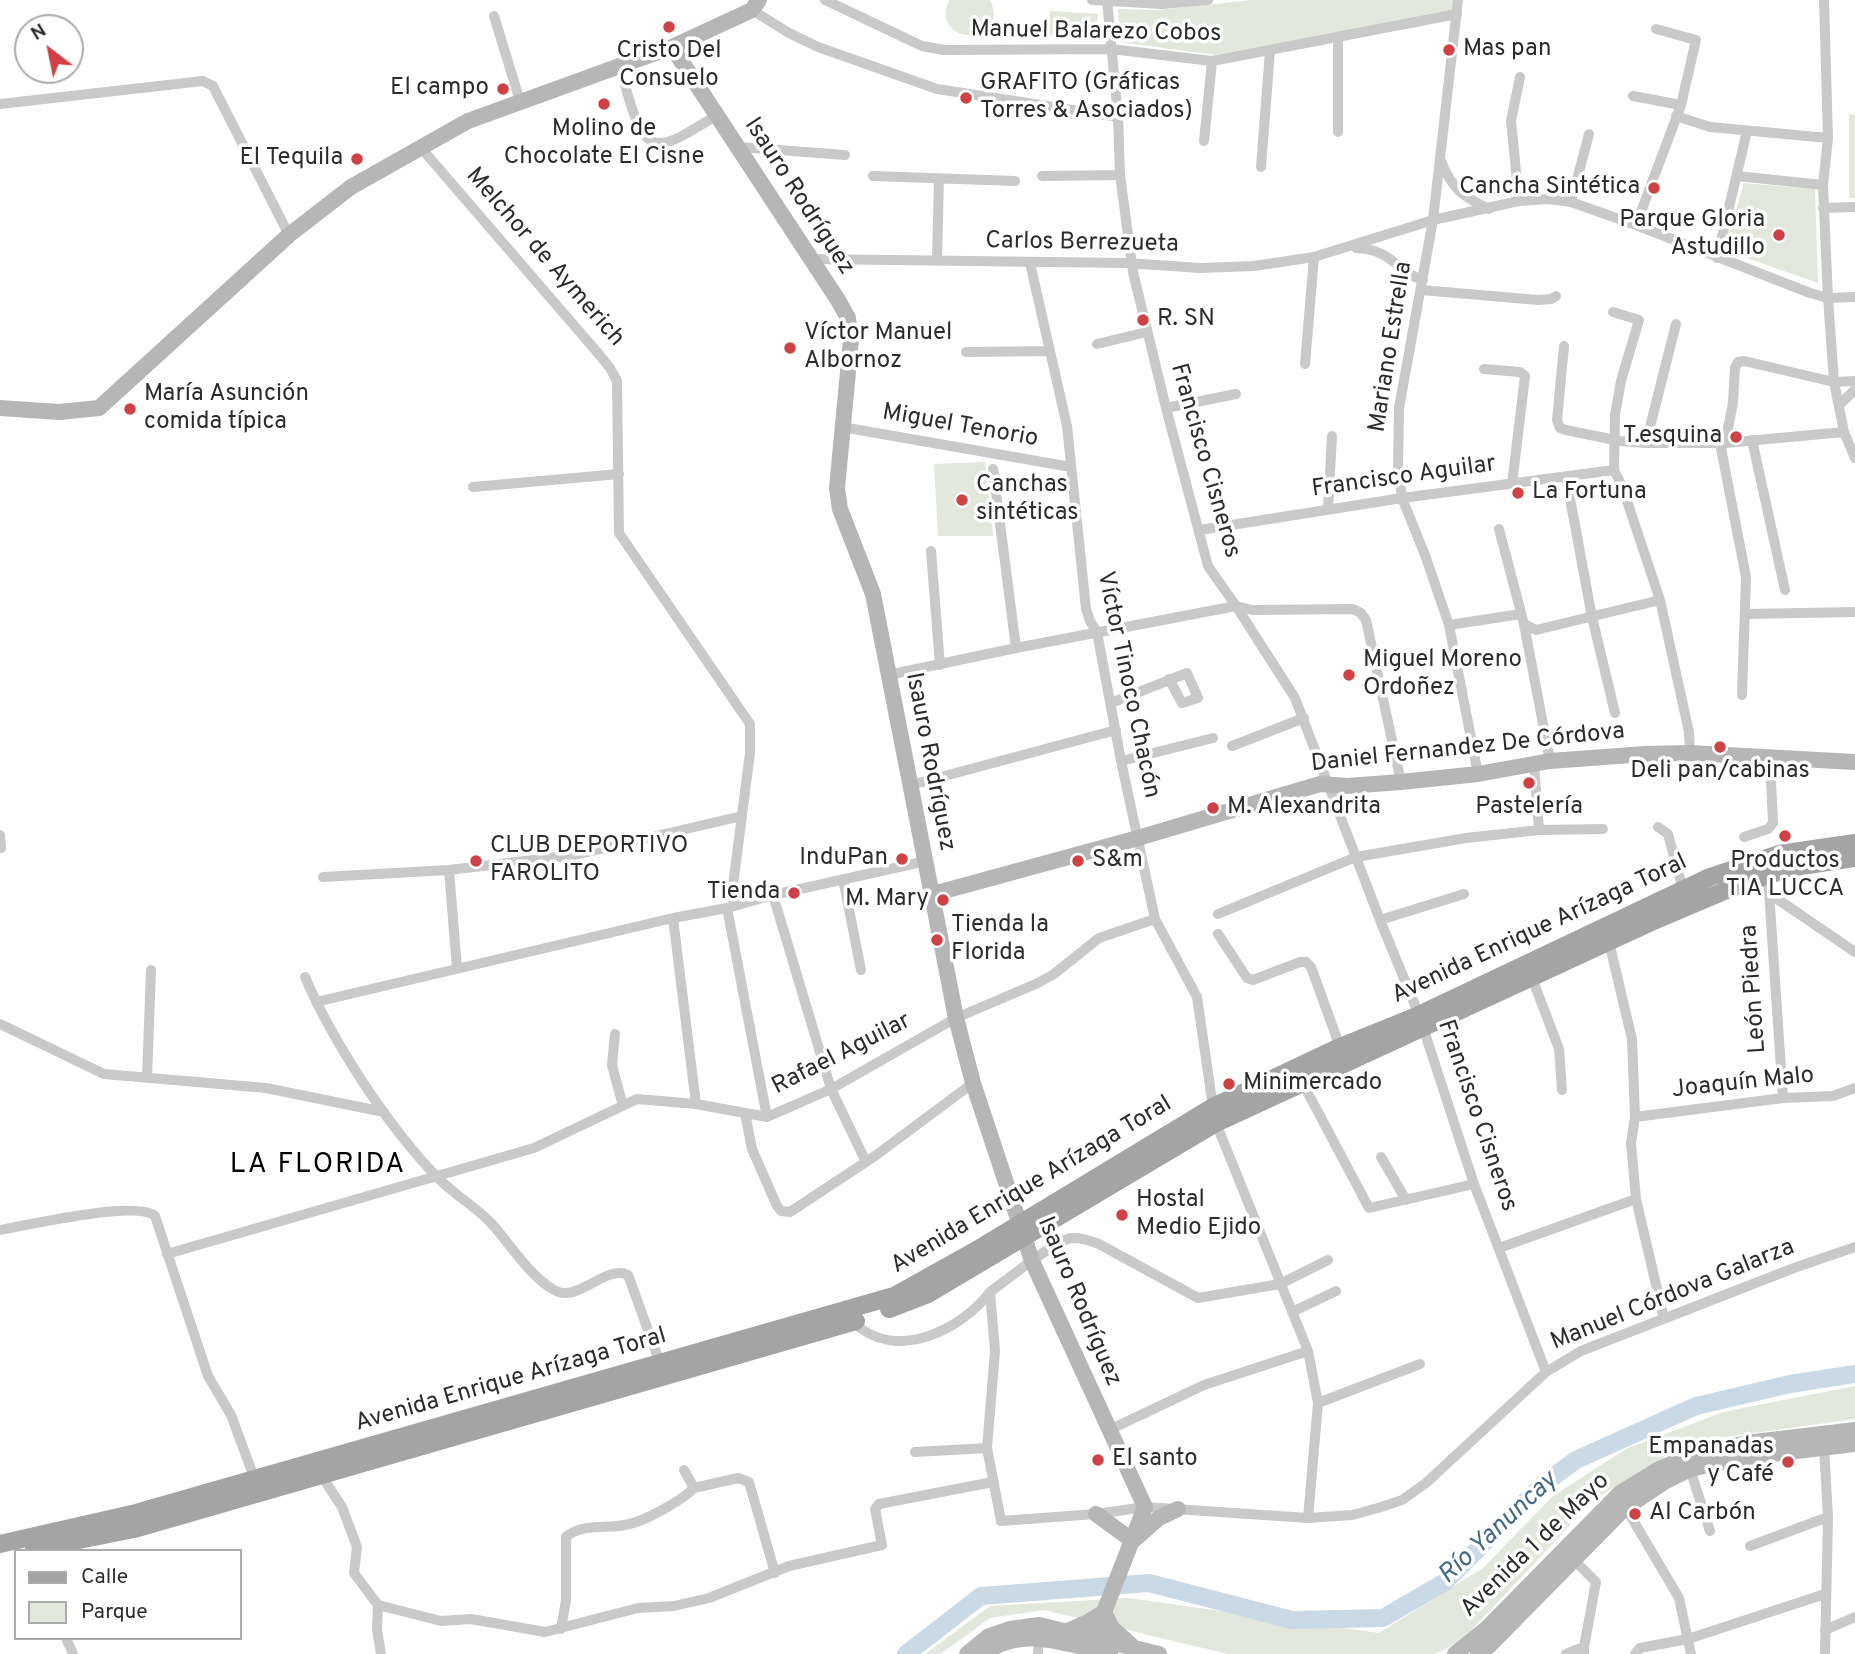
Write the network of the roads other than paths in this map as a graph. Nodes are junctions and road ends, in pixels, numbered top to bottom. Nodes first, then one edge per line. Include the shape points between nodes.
1 (825, 0) edge
2 (1092, 0) edge
3 (1208, 0) edge
4 (1458, 0) edge
5 (1824, 0) edge
6 (1107, 1) edge
7 (756, 5) edge
8 (1457, 14) junction
9 (494, 16) dead end
10 (1656, 29) dead end
11 (1338, 37) junction
12 (672, 47) junction
13 (1111, 49) junction
14 (1270, 51) junction
15 (1212, 61) junction
16 (1520, 77) dead end
17 (625, 85) dead end
18 (1633, 96) dead end
19 (520, 101) junction
20 (0, 104) edge
21 (1679, 111) junction
22 (716, 114) junction
23 (1118, 117) junction
24 (1747, 131) junction
25 (1338, 132) dead end
26 (1590, 134) dead end
27 (1828, 138) junction
28 (1204, 141) dead end
29 (738, 147) junction
30 (422, 149) junction
31 (845, 155) dead end
32 (1441, 159) junction
33 (1261, 167) dead end
34 (1120, 175) junction
35 (873, 176) dead end
36 (1042, 176) dead end
37 (1737, 176) junction
38 (939, 179) junction
39 (1015, 181) dead end
40 (1823, 186) junction
41 (1519, 201) junction
42 (1571, 202) junction
43 (1855, 207) edge
44 (1823, 208) junction
45 (1489, 209) junction
46 (1433, 220) junction
47 (1636, 225) junction
48 (289, 235) junction
49 (1349, 247) junction
50 (1314, 257) junction
51 (1717, 258) junction
52 (811, 259) junction
53 (937, 260) junction
54 (1030, 263) junction
55 (1133, 264) junction
56 (1422, 285) junction
57 (1556, 296) dead end
58 (1855, 297) edge
59 (1828, 298) junction
60 (1613, 312) dead end
61 (1676, 324) dead end
62 (1147, 332) junction
63 (1097, 344) dead end
64 (1564, 346) dead end
65 (1050, 351) junction
66 (966, 352) dead end
67 (1305, 365) dead end
68 (1484, 369) dead end
69 (1855, 381) edge
70 (1834, 382) junction
71 (1855, 390) edge
72 (1236, 394) dead end
73 (1839, 405) junction
74 (0, 408) edge
75 (1166, 408) junction
76 (842, 427) junction
77 (1844, 432) junction
78 (1332, 436) dead end
79 (1615, 440) junction
80 (1752, 440) junction
81 (1646, 443) junction
82 (1722, 443) junction
83 (1855, 458) edge
84 (1071, 467) junction
85 (993, 469) dead end
86 (1614, 470) junction
87 (619, 474) junction
88 (1566, 477) junction
89 (1511, 484) junction
90 (473, 487) dead end
91 (1402, 498) junction
92 (1328, 509) junction
93 (1499, 529) dead end
94 (1200, 530) junction
95 (931, 551) dead end
96 (1785, 590) dead end
97 (1660, 600) junction
98 (1236, 606) junction
99 (1855, 612) edge
100 (1746, 614) junction
101 (1592, 617) junction
102 (1522, 619) junction
103 (1449, 625) junction
104 (1097, 632) junction
105 (1016, 648) junction
106 (940, 665) junction
107 (888, 675) junction
108 (1170, 679) dead end
109 (1742, 695) dead end
110 (1111, 703) junction
111 (1615, 713) dead end
112 (1304, 718) junction
113 (1116, 730) junction
114 (1213, 738) dead end
115 (1232, 746) dead end
116 (1690, 753) junction
117 (1767, 757) junction
118 (1121, 761) junction
119 (1542, 762) junction
120 (1855, 762) edge
121 (1478, 774) junction
122 (1401, 782) junction
123 (911, 785) junction
124 (1329, 785) junction
125 (742, 816) junction
126 (1658, 827) dead end
127 (1603, 829) dead end
128 (1539, 830) junction
129 (0, 835) edge
130 (1744, 837) dead end
131 (1138, 838) junction
132 (1855, 843) edge
133 (1, 848) edge
134 (1356, 857) junction
135 (1855, 858) edge
136 (926, 862) junction
137 (449, 870) junction
138 (323, 877) dead end
139 (843, 879) junction
140 (1769, 885) junction
141 (1683, 890) junction
142 (933, 894) junction
143 (1464, 894) dead end
144 (773, 895) junction
145 (731, 907) junction
146 (1218, 914) dead end
147 (673, 918) junction
148 (1155, 919) junction
149 (1380, 920) junction
150 (1218, 934) dead end
151 (1608, 943) junction
152 (1855, 952) edge
153 (457, 968) junction
154 (151, 970) dead end
155 (861, 970) dead end
156 (305, 977) dead end
157 (1532, 978) junction
158 (316, 1002) junction
159 (956, 1018) junction
160 (1421, 1021) junction
161 (0, 1024) edge
162 (615, 1034) dead end
163 (1340, 1047) junction
164 (147, 1078) junction
165 (1302, 1082) junction
166 (973, 1083) junction
167 (1855, 1088) edge
168 (831, 1089) junction
169 (1562, 1090) dead end
170 (1783, 1098) junction
171 (696, 1104) junction
172 (624, 1106) junction
173 (384, 1112) junction
174 (745, 1113) junction
175 (1215, 1115) junction
176 (1635, 1116) junction
177 (767, 1117) junction
178 (1381, 1157) dead end
179 (866, 1162) junction
180 (437, 1177) junction
181 (1475, 1184) junction
182 (1636, 1199) junction
183 (1406, 1200) junction
184 (0, 1230) edge
185 (1021, 1231) junction
186 (1855, 1247) edge
187 (1499, 1248) junction
188 (167, 1254) junction
189 (1328, 1260) dead end
190 (1032, 1261) junction
191 (1280, 1283) junction
192 (1336, 1290) dead end
193 (990, 1292) junction
194 (1292, 1312) junction
195 (1664, 1319) junction
196 (853, 1322) junction
197 (1308, 1351) junction
198 (660, 1363) junction
199 (1420, 1364) dead end
200 (1546, 1372) junction
201 (1318, 1403) junction
202 (1109, 1430) junction
203 (1855, 1430) edge
204 (1855, 1444) edge
205 (1824, 1447) junction
206 (987, 1448) junction
207 (915, 1452) dead end
208 (1690, 1469) junction
209 (684, 1470) dead end
210 (321, 1475) junction
211 (255, 1480) junction
212 (993, 1482) junction
213 (694, 1488) junction
214 (1622, 1501) junction
215 (1145, 1507) junction
216 (1178, 1509) junction
217 (1096, 1514) junction
218 (1828, 1517) junction
219 (1308, 1518) junction
220 (1710, 1531) dead end
221 (1133, 1541) junction
222 (0, 1544) edge
223 (1750, 1546) dead end
224 (29, 1547) edge
225 (1569, 1555) junction
226 (775, 1573) junction
227 (1825, 1594) junction
228 (378, 1605) junction
229 (1104, 1610) junction
230 (1855, 1617) edge
231 (561, 1629) junction
232 (1825, 1630) junction
233 (1065, 1632) junction
234 (1039, 1639) edge
235 (1688, 1639) junction
236 (1136, 1649) junction
237 (1099, 1650) edge
238 (1584, 1651) edge
239 (381, 1654) edge
240 (967, 1654) edge
241 (984, 1654) edge
242 (1159, 1654) edge
243 (1455, 1654) edge
244 (1478, 1654) edge
245 (1566, 1654) edge
246 (1635, 1654) edge
247 (1691, 1654) edge
248 (1825, 1654) edge

1 - 13 street, Manuel Balarezo Cobos via 922,46 944,50
2 - 6 street
3 - 6 street via 1162,4
4 - 8 street, Mariano Estrella
5 - 27 street
6 - 13 street, Francisco Cisneros
7 - 12 street
7 - 23 street via 789,33 919,84
8 - 11 street, Manuel Balarezo Cobos
8 - 32 street, Mariano Estrella
9 - 19 street
10 - 21 street via 1696,40
11 - 14 street, Manuel Balarezo Cobos
11 - 25 street
12 - 19 street
12 - 22 street, Isauro Rodríguez
13 - 15 street, Manuel Balarezo Cobos
13 - 23 street, Francisco Cisneros
14 - 15 street, Manuel Balarezo Cobos
14 - 33 street
15 - 28 street
16 - 41 street via 1511,121
17 - 22 street via 637,124 660,145 673,142
18 - 21 street
19 - 30 street via 468,121
20 - 48 street via 204,80 217,93
21 - 24 street via 1710,127
21 - 47 street
22 - 29 street, Isauro Rodríguez
23 - 34 street, Francisco Cisneros
24 - 27 street
24 - 37 street
26 - 42 street
27 - 40 street
29 - 31 street
29 - 52 street, Isauro Rodríguez
30 - 48 street via 351,187
30 - 87 street, Melchor de Aymerich via 610,368 617,381
32 - 45 street via 1449,181 1465,197
32 - 46 street, Mariano Estrella
34 - 36 street
34 - 55 street, Francisco Cisneros
35 - 38 street
37 - 40 street
37 - 51 street
38 - 39 street
38 - 53 street
40 - 44 street
41 - 42 street, Carlos Berrezueta
41 - 45 street, Carlos Berrezueta
42 - 47 street, Carlos Berrezueta
43 - 44 street
44 - 59 street
45 - 46 street, Carlos Berrezueta
46 - 49 street, Carlos Berrezueta
46 - 56 street, Mariano Estrella
47 - 51 street, Carlos Berrezueta
48 - 74 street via 99,408 59,412
49 - 50 street, Carlos Berrezueta
49 - 56 street, Carlos Berrezueta via 1385,254
50 - 55 street, Carlos Berrezueta via 1254,266
50 - 67 street
51 - 59 street, Carlos Berrezueta
52 - 53 street, Carlos Berrezueta
52 - 76 street, Isauro Rodríguez via 851,328
53 - 54 street, Carlos Berrezueta
54 - 55 street, Carlos Berrezueta
54 - 65 street, Víctor Tinoco Chacón
55 - 62 street, Francisco Cisneros
56 - 57 street via 1538,300
56 - 91 street, Mariano Estrella via 1399,408
58 - 59 street, Carlos Berrezueta
59 - 70 street
60 - 79 street via 1639,320 1619,393
61 - 81 street
62 - 63 street
62 - 75 street, Francisco Cisneros
64 - 79 street via 1560,428
65 - 66 street
65 - 84 street, Víctor Tinoco Chacón
68 - 89 street via 1525,376
69 - 70 street
70 - 73 street
70 - 82 street via 1738,362
71 - 73 street
72 - 75 street
73 - 77 street
75 - 94 street, Francisco Cisneros
76 - 84 street, Miguel Tenorio
76 - 107 street, Isauro Rodríguez via 837,488 840,509 873,594
77 - 80 street
77 - 83 street
78 - 92 street
79 - 81 street
79 - 86 street
80 - 82 street
80 - 96 street
81 - 82 street
82 - 100 street via 1746,577
84 - 104 street, Víctor Tinoco Chacón via 1086,609
85 - 105 street
86 - 88 street, Francisco Aguilar
86 - 97 street
87 - 90 street
87 - 125 street, Melchor de Aymerich via 619,533 750,724
88 - 89 street, Francisco Aguilar
88 - 101 street
89 - 91 street, Francisco Aguilar
91 - 92 street, Francisco Aguilar
91 - 103 street, Mariano Estrella
92 - 94 street, Francisco Aguilar
93 - 102 street
94 - 98 street, Francisco Cisneros via 1208,566
95 - 106 street
97 - 101 street
97 - 116 street
98 - 104 street
98 - 112 street, Francisco Cisneros
98 - 122 street via 1361,612
99 - 100 street
100 - 109 street
101 - 102 street via 1536,630
101 - 111 street
102 - 103 street
102 - 119 street
103 - 121 street, Mariano Estrella
104 - 105 street
104 - 110 street, Víctor Tinoco Chacón
105 - 106 street
106 - 107 street
107 - 123 street, Isauro Rodríguez
108 - 110 street
110 - 113 street, Víctor Tinoco Chacón
112 - 115 street
112 - 124 street, Francisco Cisneros
113 - 118 street, Víctor Tinoco Chacón
113 - 123 street
114 - 118 street
116 - 117 street, Daniel Fernandez De Córdova
116 - 119 street, Daniel Fernandez De Córdova
117 - 120 street, Daniel Fernandez De Córdova
117 - 130 street via 1773,823
118 - 131 street, Víctor Tinoco Chacón
119 - 121 street, Daniel Fernandez De Córdova
119 - 128 street
121 - 122 street, Daniel Fernandez De Córdova
122 - 124 street, Daniel Fernandez De Córdova
123 - 136 street, Isauro Rodríguez
124 - 131 street, Daniel Fernandez De Córdova via 1305,788
124 - 134 street, Francisco Cisneros
125 - 137 street via 575,855
125 - 145 street, Melchor de Aymerich
126 - 141 street via 1668,834
127 - 128 street
128 - 134 street
129 - 133 street
131 - 142 street, Daniel Fernandez De Córdova
131 - 148 street, Víctor Tinoco Chacón
132 - 141 main road, Avenida Enrique Arízaga Toral via 1780,854
134 - 146 street
134 - 149 street, Francisco Cisneros
135 - 140 main road, Avenida Enrique Arízaga Toral via 1788,868
136 - 139 street
136 - 142 street, Isauro Rodríguez
137 - 138 street
137 - 153 street
139 - 144 street
139 - 155 street
140 - 151 main road, Avenida Enrique Arízaga Toral via 1729,889
140 - 152 street
140 - 170 street, León Piedra
141 - 160 main road, Avenida Enrique Arízaga Toral
142 - 159 street, Isauro Rodríguez
143 - 149 street
144 - 145 street
144 - 168 street
145 - 147 street
145 - 177 street, Melchor de Aymerich
147 - 153 street
147 - 171 street
148 - 159 street, Rafael Aguilar via 1099,938 1054,974
148 - 175 street, Víctor Tinoco Chacón via 1197,997
149 - 160 street, Francisco Cisneros
150 - 163 street via 1247,978 1253,980 1306,962
151 - 157 main road, Avenida Enrique Arízaga Toral
151 - 176 street via 1632,1039
153 - 158 street
154 - 164 street
156 - 158 street
157 - 160 main road, Avenida Enrique Arízaga Toral
157 - 169 street via 1559,1049
158 - 173 street
159 - 166 street, Isauro Rodríguez
159 - 168 street, Rafael Aguilar
160 - 163 main road, Avenida Enrique Arízaga Toral
160 - 165 main road, Avenida Enrique Arízaga Toral
160 - 181 street, Francisco Cisneros
161 - 164 street via 104,1074
162 - 172 street via 612,1065
163 - 175 main road, Avenida Enrique Arízaga Toral
164 - 173 street via 266,1088
165 - 175 main road, Avenida Enrique Arízaga Toral
165 - 183 street via 1369,1209
166 - 179 street
166 - 185 street, Isauro Rodríguez
167 - 170 street, Joaquín Malo via 1833,1096
168 - 177 street, Rafael Aguilar
168 - 179 street
170 - 176 street, Joaquín Malo
171 - 172 street, Rafael Aguilar via 637,1099
171 - 174 street, Rafael Aguilar
172 - 180 street, Rafael Aguilar via 534,1148
173 - 180 street
174 - 177 street, Rafael Aguilar
174 - 179 street via 752,1149 781,1210 790,1212
175 - 185 main road, Avenida Enrique Arízaga Toral
175 - 191 street, Víctor Tinoco Chacón
176 - 182 street via 1631,1143
178 - 183 street
180 - 188 street, Rafael Aguilar
180 - 198 street via 487,1220 556,1292 568,1295 617,1273 628,1275
181 - 183 street
181 - 187 street, Francisco Cisneros
182 - 187 street
182 - 195 street
184 - 188 street via 108,1211 150,1212 159,1221
185 - 190 street, Isauro Rodríguez
185 - 196 main road, Avenida Enrique Arízaga Toral via 928,1294
185 - 198 main road, Avenida Enrique Arízaga Toral via 894,1296
186 - 195 street, Manuel Córdova Galarza
187 - 200 street, Francisco Cisneros
188 - 211 street via 208,1376 231,1415
189 - 191 street
190 - 191 street via 1069,1237 1085,1238 1198,1298
190 - 193 street
190 - 202 street, Isauro Rodríguez
191 - 194 street, Víctor Tinoco Chacón
192 - 194 street
193 - 196 street via 967,1317 946,1329 899,1343 864,1332
193 - 206 street, Manuel Córdova Galarza via 995,1351
194 - 197 street, Víctor Tinoco Chacón
195 - 200 street, Manuel Córdova Galarza via 1581,1352
196 - 210 main road, Avenida Enrique Arízaga Toral
197 - 201 street, Víctor Tinoco Chacón
197 - 202 street via 1204,1385
198 - 211 main road, Avenida Enrique Arízaga Toral
199 - 201 street
200 - 219 street, Manuel Córdova Galarza via 1402,1500 1352,1515
201 - 219 street, Víctor Tinoco Chacón
202 - 215 street, Isauro Rodríguez
203 - 214 street, Avenida 1 de Mayo via 1694,1454 1659,1469
204 - 205 street, Avenida 1 de Mayo
205 - 208 street, Avenida 1 de Mayo
205 - 218 street
206 - 207 street
206 - 212 street, Manuel Córdova Galarza
208 - 214 street, Avenida 1 de Mayo
208 - 220 street
209 - 213 street
210 - 224 main road, Avenida Enrique Arízaga Toral via 134,1529
210 - 228 street via 342,1507 357,1548 354,1573
211 - 224 main road, Avenida Enrique Arízaga Toral
212 - 217 street, Manuel Córdova Galarza via 1001,1521
212 - 226 street via 879,1504 875,1513 881,1545
213 - 226 street via 738,1478 750,1482
213 - 231 street via 637,1522 585,1529 566,1537
214 - 225 street, Avenida 1 de Mayo
214 - 235 street via 1679,1598
215 - 216 street, Manuel Córdova Galarza
215 - 217 street, Manuel Córdova Galarza
215 - 221 street
216 - 219 street, Manuel Córdova Galarza
216 - 221 street via 1159,1518
217 - 221 street
218 - 223 street
218 - 227 street
221 - 229 street
222 - 224 main road, Avenida Enrique Arízaga Toral
225 - 238 street via 1595,1582
225 - 243 street, Avenida 1 de Mayo
225 - 244 street, Avenida 1 de Mayo
226 - 231 street via 709,1598 638,1608
227 - 232 street
227 - 235 street
228 - 231 street via 441,1620 471,1619 545,1632
228 - 239 street
229 - 233 street
229 - 236 street via 1112,1628
229 - 237 street
230 - 232 street
232 - 248 street
233 - 234 street
233 - 237 street
234 - 237 street
234 - 240 street via 1010,1629 989,1636
234 - 241 street via 1013,1639
235 - 246 street via 1640,1648
235 - 247 street
236 - 237 street
236 - 242 street
238 - 245 street

